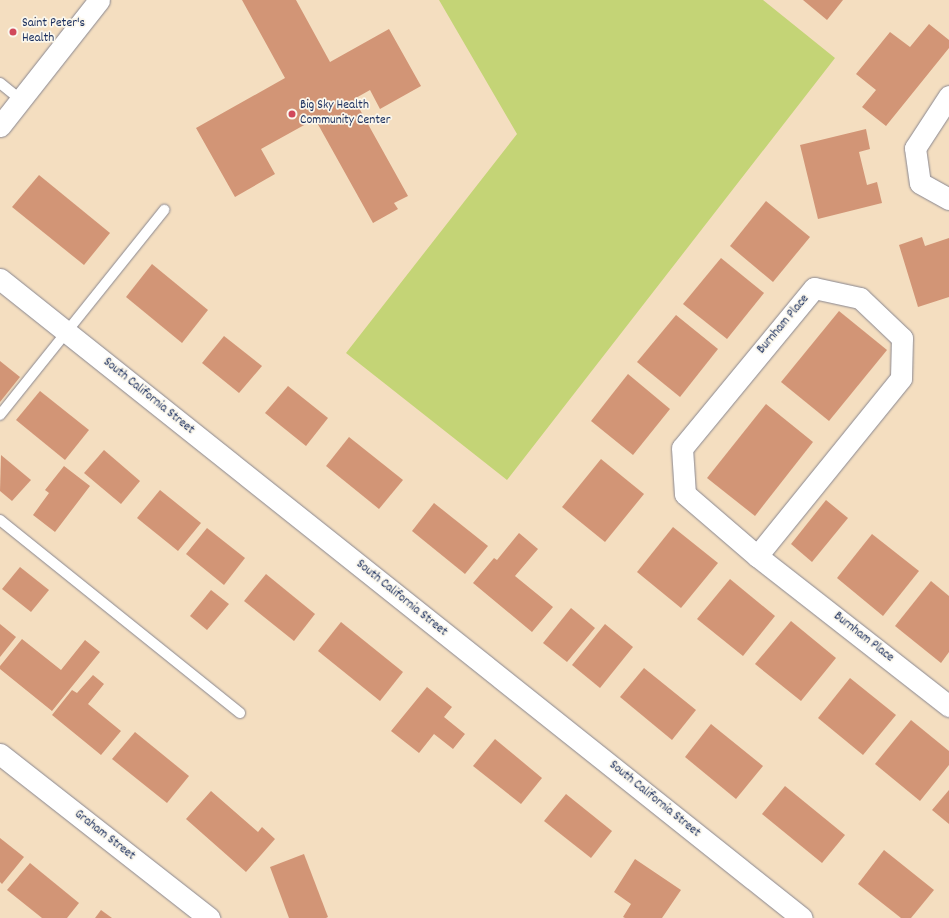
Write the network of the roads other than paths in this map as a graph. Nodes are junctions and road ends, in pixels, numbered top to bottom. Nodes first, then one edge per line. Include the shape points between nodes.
1 (99, 0) edge
2 (0, 83) edge
3 (949, 96) edge
4 (21, 100) junction
5 (0, 126) edge
6 (949, 199) edge
7 (164, 210) dead end
8 (0, 279) edge
9 (67, 332) junction
10 (0, 415) edge
11 (0, 520) edge
12 (757, 556) junction
13 (949, 706) edge
14 (240, 712) dead end
15 (0, 754) edge
16 (209, 918) edge
17 (802, 918) edge

1 - 4 street
2 - 4 lane
3 - 6 street via 915,148 920,183
4 - 5 street
7 - 9 lane
8 - 9 street, South California Street
9 - 10 lane
9 - 17 street, South California Street
11 - 14 lane
12 - 12 street, Burnham Place via 685,494 682,448 814,288 860,298 902,338 901,378
12 - 13 street, Burnham Place
15 - 16 street, Graham Street

